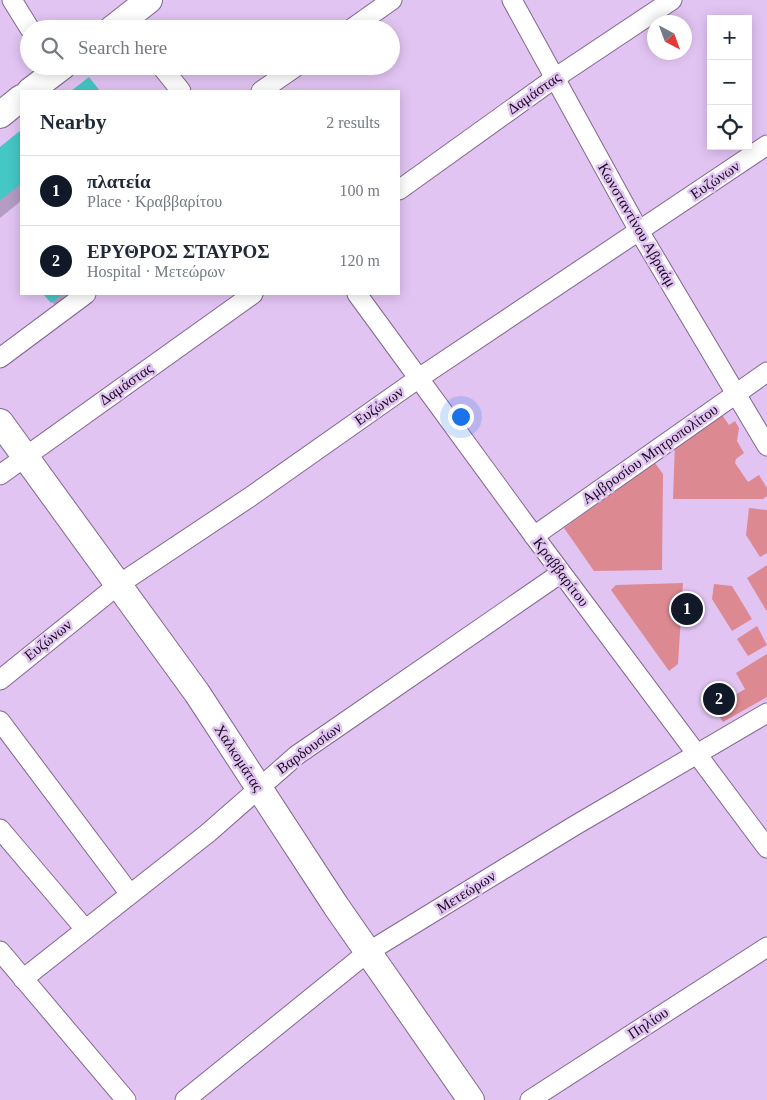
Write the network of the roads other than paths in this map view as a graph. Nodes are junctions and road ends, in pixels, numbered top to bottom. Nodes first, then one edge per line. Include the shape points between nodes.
1 (12, 0) edge
2 (149, 0) edge
3 (392, 0) edge
4 (512, 0) edge
5 (664, 2) edge
6 (24, 20) edge
7 (129, 20) edge
8 (364, 20) edge
9 (49, 75) edge
10 (168, 75) edge
11 (284, 75) edge
12 (555, 78) junction
13 (31, 90) edge
14 (179, 90) edge
15 (262, 90) edge
16 (20, 99) edge
17 (0, 115) edge
18 (767, 145) edge
19 (400, 189) edge
20 (639, 231) junction
21 (85, 295) edge
22 (252, 295) edge
23 (358, 295) edge
24 (0, 358) edge
25 (767, 372) edge
26 (419, 378) junction
27 (736, 393) junction
28 (0, 422) edge
29 (767, 446) edge
30 (25, 456) junction
31 (0, 475) edge
32 (534, 536) junction
33 (561, 573) junction
34 (118, 584) junction
35 (0, 680) edge
36 (767, 712) edge
37 (0, 721) edge
38 (697, 754) junction
39 (258, 788) junction
40 (0, 829) edge
41 (767, 848) edge
42 (130, 894) junction
43 (85, 929) junction
44 (767, 947) edge
45 (0, 951) edge
46 (368, 952) junction
47 (23, 979) junction
48 (116, 1097) edge
49 (185, 1100) edge
50 (471, 1100) edge
51 (530, 1100) edge

1 - 6 street
2 - 7 street
3 - 8 street
4 - 12 street, Κωνσταντίνου Αβραάμ
5 - 12 street, Δαμάστας
9 - 13 street
10 - 14 street
11 - 15 street
12 - 19 street, Δαμάστας
12 - 20 street, Κωνσταντίνου Αβραάμ
16 - 17 street
18 - 20 street, Ευζώνων
20 - 26 street, Ευζώνων
20 - 27 street, Κωνσταντίνου Αβραάμ
21 - 24 street
22 - 30 street, Δαμάστας
23 - 26 street, Κραββαρίτου
25 - 27 street, Αμβροσίου Μητροπολίτου
26 - 32 street, Κραββαρίτου
26 - 34 street, Ευζώνων via 250,497
27 - 29 street, Κωνσταντίνου Αβραάμ
27 - 32 street, Αμβροσίου Μητροπολίτου
28 - 30 street, Χαλκομάτας
30 - 31 street, Δαμάστας
30 - 34 street, Χαλκομάτας
32 - 33 street, Κραββαρίτου
33 - 38 street, Κραββαρίτου
33 - 39 street, Βαρδουσίων via 297,755
34 - 35 street, Ευζώνων
34 - 39 street, Χαλκομάτας via 197,693
36 - 38 street, Μετεώρων
37 - 42 street
38 - 41 street, Κραββαρίτου
38 - 46 street, Μετεώρων
39 - 42 street, Βαρδουσίων via 208,833
39 - 46 street, Χαλκομάτας
40 - 43 street
42 - 43 street, Βαρδουσίων
43 - 47 street, Βαρδουσίων
44 - 51 street, Πηλίου
45 - 47 street
46 - 49 street, Μετεώρων
46 - 50 street, Χαλκομάτας
47 - 48 street

